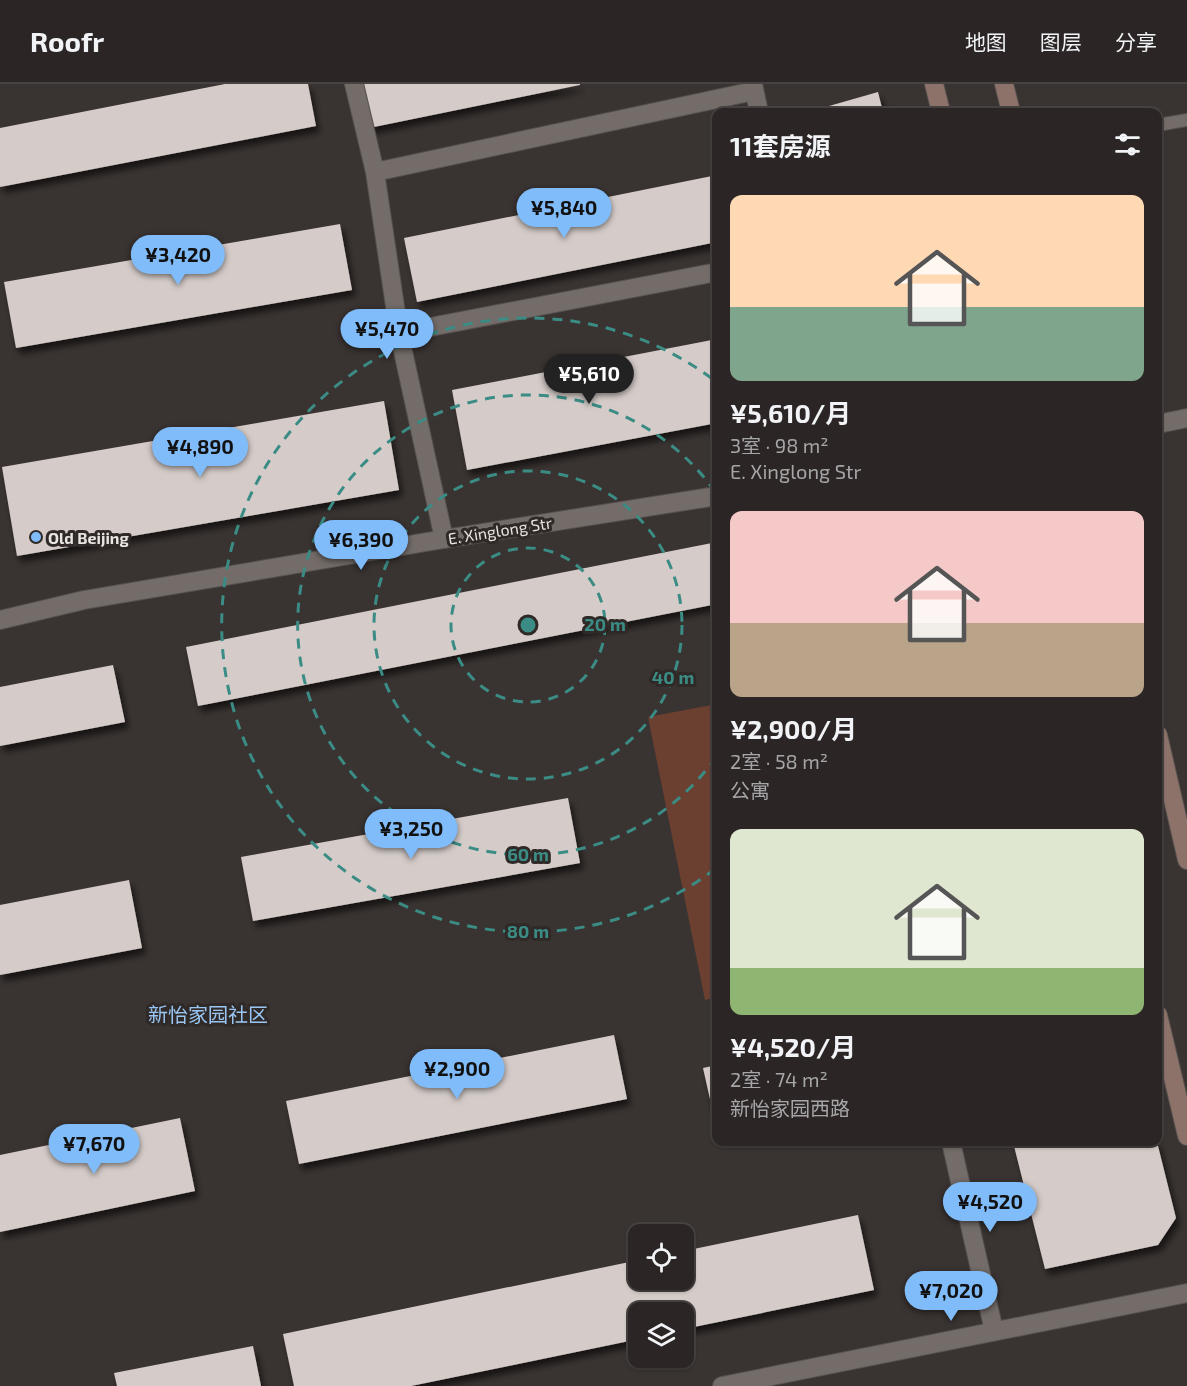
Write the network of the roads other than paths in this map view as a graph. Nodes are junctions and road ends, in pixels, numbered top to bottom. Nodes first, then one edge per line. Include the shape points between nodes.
1 (354, 84) edge
2 (934, 84) edge
3 (1004, 84) edge
4 (753, 88) edge
5 (758, 108) edge
6 (940, 108) edge
7 (1010, 108) edge
8 (1187, 120) edge
9 (1162, 124) edge
10 (375, 172) junction
11 (712, 273) edge
12 (399, 333) junction
13 (1187, 418) edge
14 (1162, 423) edge
15 (712, 497) edge
16 (444, 539) junction
17 (0, 620) edge
18 (1162, 752) edge
19 (1187, 860) edge
20 (1162, 1032) edge
21 (1187, 1136) edge
22 (952, 1146) edge
23 (1187, 1293) edge
24 (994, 1332) junction
25 (722, 1386) edge

1 - 10 street
2 - 6 main road
3 - 7 main road
4 - 5 street
4 - 10 street
8 - 9 lane
10 - 12 street
11 - 12 street
12 - 16 street
13 - 14 street
15 - 16 street, E. Xinglong Str
16 - 17 street, E. Xinglong Str via 84,600
18 - 19 main road
20 - 21 main road
22 - 24 street
23 - 24 street
24 - 25 street

